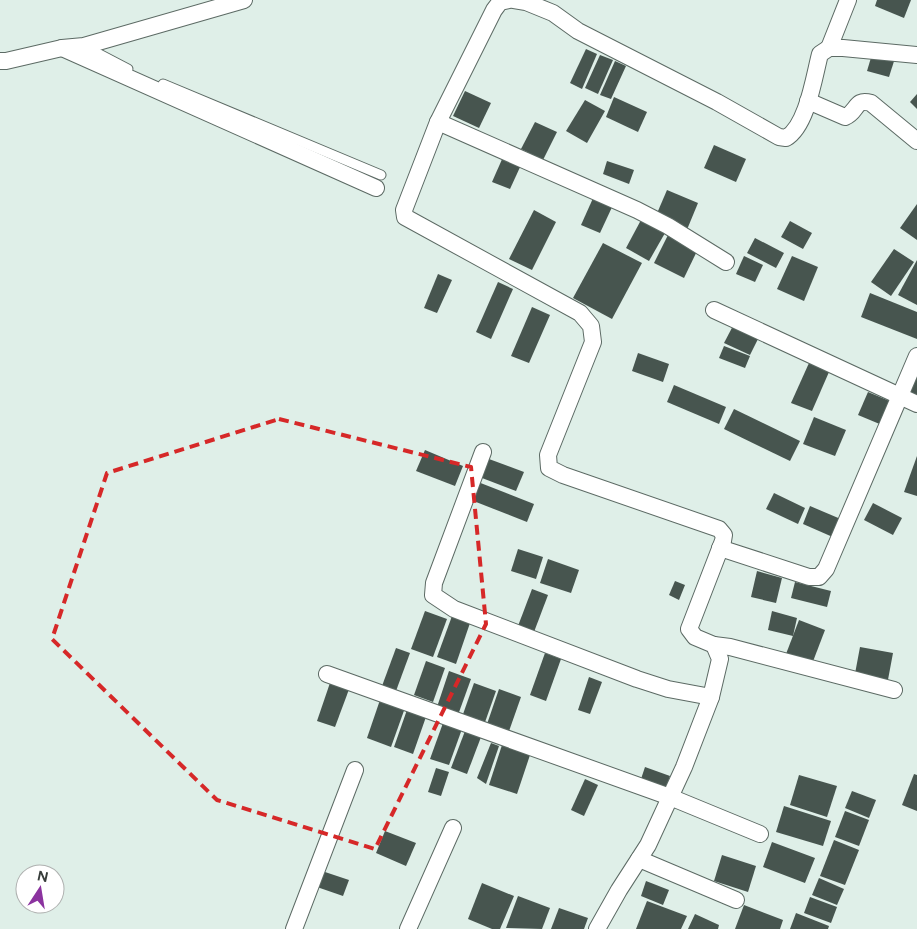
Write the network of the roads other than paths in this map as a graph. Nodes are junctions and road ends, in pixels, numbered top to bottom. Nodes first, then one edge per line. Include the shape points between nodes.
1 (244, 0) edge
2 (510, 0) edge
3 (514, 0) edge
4 (848, 0) edge
5 (84, 46) junction
6 (62, 48) junction
7 (829, 48) junction
8 (917, 55) edge
9 (0, 61) edge
10 (808, 101) junction
11 (438, 122) junction
12 (917, 141) edge
13 (379, 182) joint
14 (726, 262) dead end
15 (714, 310) dead end
16 (917, 356) edge
17 (899, 396) junction
18 (917, 404) edge
19 (484, 452) dead end
20 (720, 548) junction
21 (714, 645) junction
22 (327, 674) dead end
23 (894, 690) dead end
24 (711, 697) junction
25 (355, 770) dead end
26 (670, 797) junction
27 (453, 828) dead end
28 (760, 834) dead end
29 (639, 859) junction
30 (736, 900) dead end
31 (294, 929) edge
32 (408, 929) edge
33 (598, 929) edge

1 - 5 street
2 - 11 street via 500,2 494,10
3 - 10 street via 553,13 578,31 779,136 786,138 792,135
4 - 7 street
5 - 6 street
5 - 13 lane via 129,70
6 - 9 street
6 - 13 street
7 - 8 street
7 - 10 street via 820,54
10 - 12 street via 845,117 859,103 871,103
11 - 14 street via 637,210
11 - 20 street via 404,210 405,217 580,313 591,326 593,342 548,455 549,468 719,529 724,535
15 - 17 street
16 - 17 street
17 - 18 street
17 - 20 street via 826,569 819,577 808,577
19 - 24 street via 434,583 433,595 454,609 608,668 668,689
20 - 21 street via 689,629 695,637
21 - 23 street
21 - 24 street via 720,659
22 - 26 street
24 - 26 street
25 - 31 street
26 - 28 street
26 - 29 street
27 - 32 street
29 - 30 street
29 - 33 street

